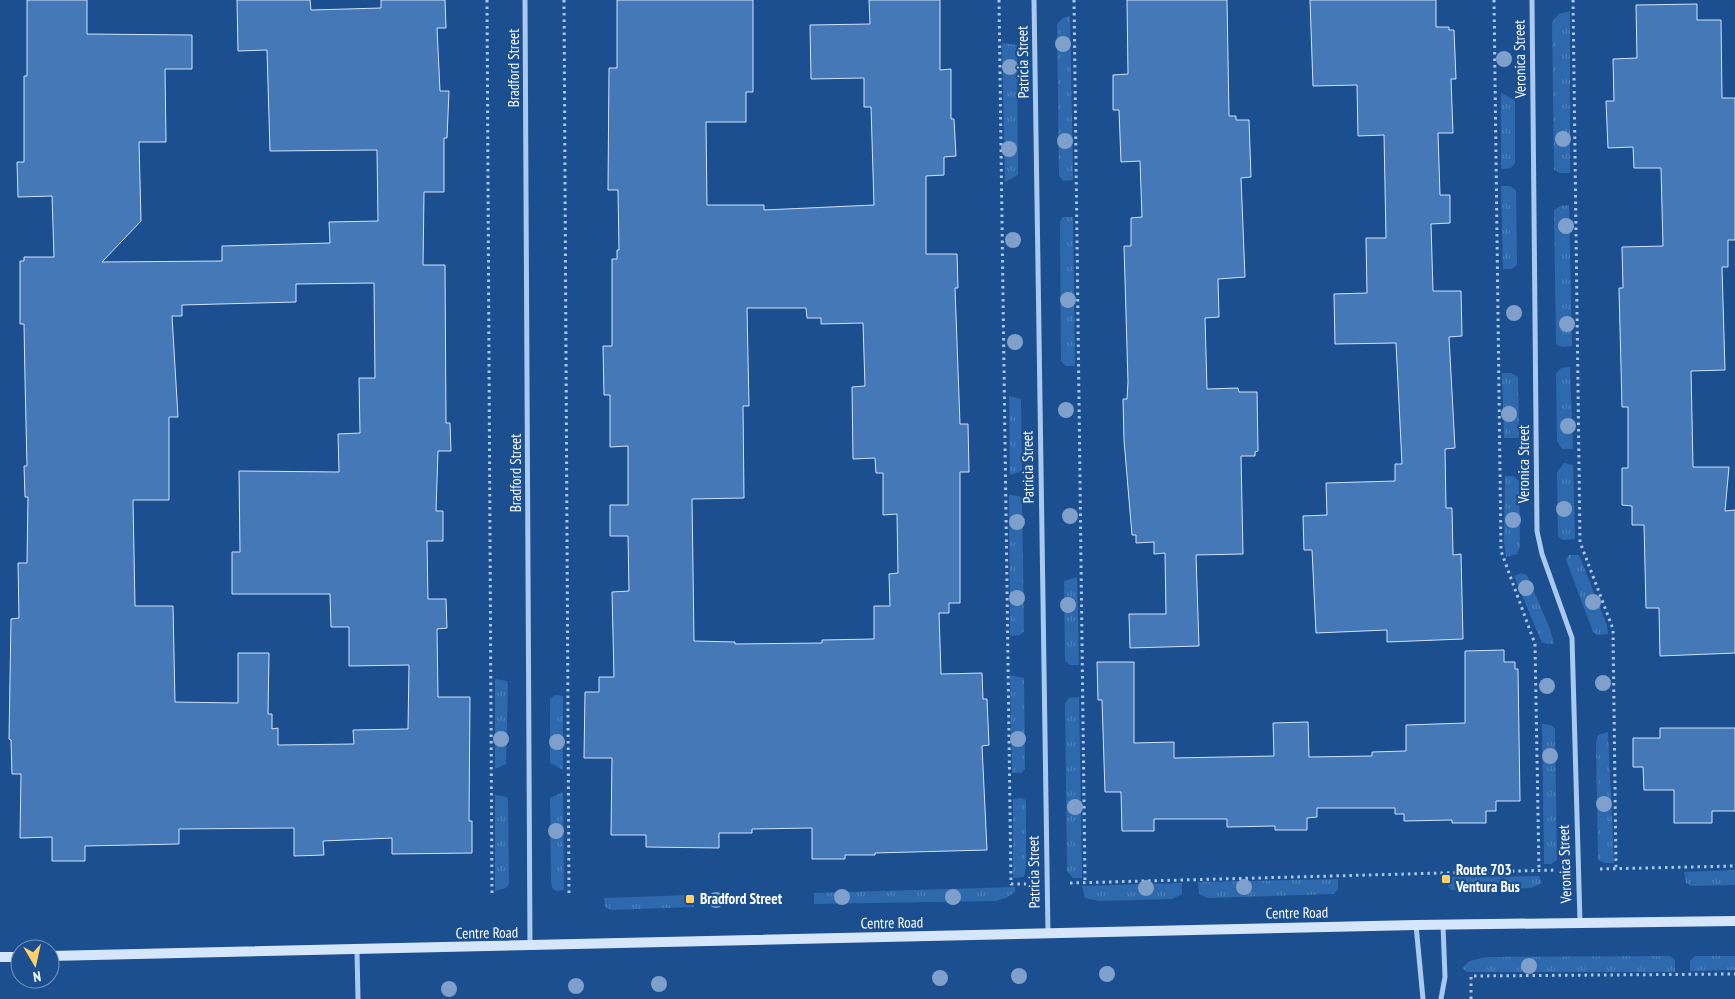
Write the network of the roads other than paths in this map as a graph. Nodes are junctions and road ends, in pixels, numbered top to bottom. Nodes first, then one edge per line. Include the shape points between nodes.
1 (526, 0) edge
2 (1034, 0) edge
3 (1532, 0) edge
4 (1735, 920) edge
5 (1580, 922) junction
6 (1443, 924) junction
7 (1416, 925) junction
8 (1048, 934) junction
9 (530, 947) junction
10 (357, 951) junction
11 (60, 956) edge
12 (358, 999) edge
13 (1423, 999) edge
14 (1442, 999) edge

1 - 9 street, Bradford Street
2 - 8 street, Patricia Street
3 - 5 street, Veronica Street via 1537,531 1572,638
4 - 5 main road, Centre Road
5 - 6 main road, Centre Road
6 - 7 main road, Centre Road
6 - 14 street via 1445,976
7 - 8 main road, Centre Road
7 - 13 street
8 - 9 main road, Centre Road
9 - 10 main road, Centre Road
10 - 11 main road, Centre Road
10 - 12 street

